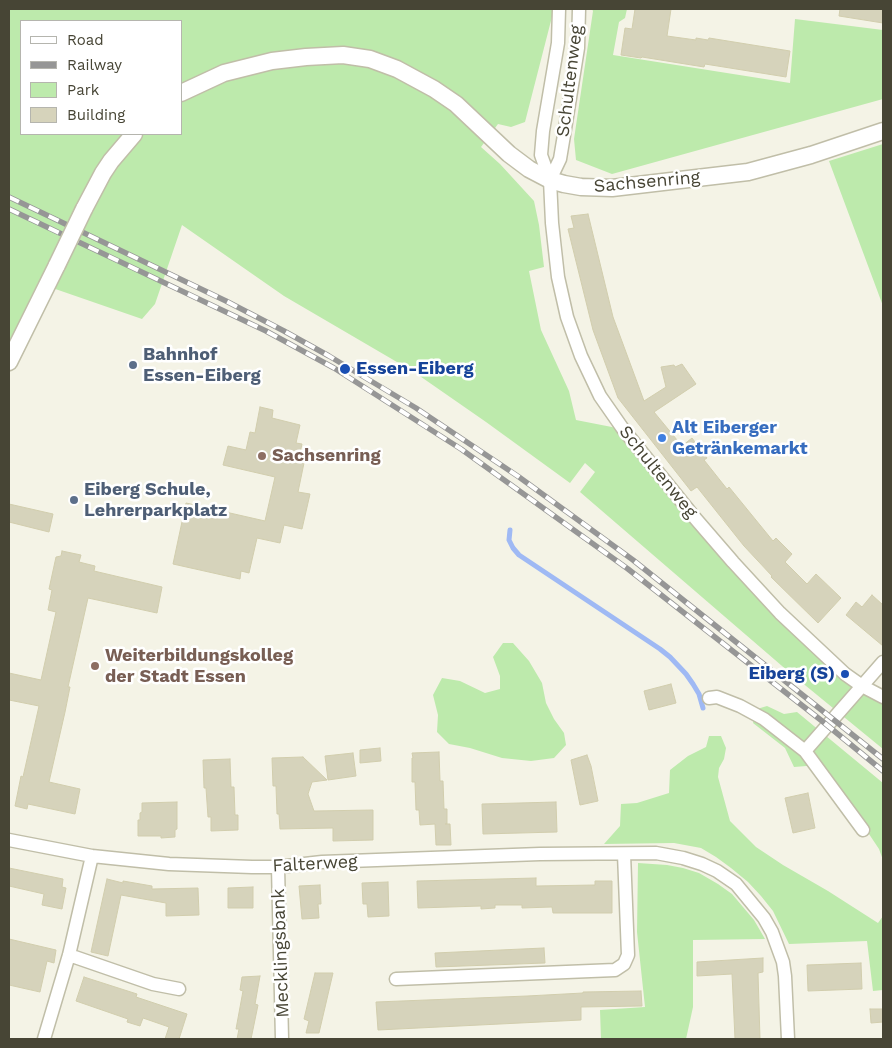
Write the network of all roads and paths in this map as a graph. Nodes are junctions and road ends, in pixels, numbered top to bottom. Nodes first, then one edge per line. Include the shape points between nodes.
1 (559, 9) edge
2 (578, 9) edge
3 (182, 93) edge
4 (883, 131) edge
5 (133, 135) edge
6 (550, 180) junction
7 (9, 362) edge
8 (883, 662) edge
9 (862, 686) junction
10 (883, 697) edge
11 (710, 698) dead end
12 (806, 751) junction
13 (863, 830) dead end
14 (9, 840) edge
15 (624, 854) junction
16 (92, 856) junction
17 (278, 867) junction
18 (69, 955) junction
19 (396, 980) dead end
20 (179, 990) dead end
21 (44, 1039) edge
22 (282, 1039) edge
23 (788, 1039) edge

1 - 6 street, Schultenweg via 558,43 543,131 542,155
2 - 6 street, Schultenweg via 578,48 564,135 560,159
3 - 6 street, Sachsenring via 224,73 272,61 343,55 370,59 434,89 456,104 510,154
4 - 6 street, Sachsenring via 748,172 612,188 581,187
5 - 7 street, bridge via 103,173
6 - 9 street, Schultenweg via 558,277 567,317 600,396 622,429 733,562 780,613
8 - 9 street
9 - 10 street, Schultenweg
9 - 12 street
11 - 12 street via 716,697 740,706 764,719
12 - 13 street
14 - 16 street, Falterweg
15 - 17 street, Falterweg via 322,862
15 - 19 street via 628,955 624,964 615,970
15 - 23 street, Falterweg via 656,853 702,864 736,884 749,898 772,932 783,962
16 - 17 street, Falterweg via 169,864
16 - 18 street
17 - 22 street, Mecklingsbank
18 - 20 street
18 - 21 street

